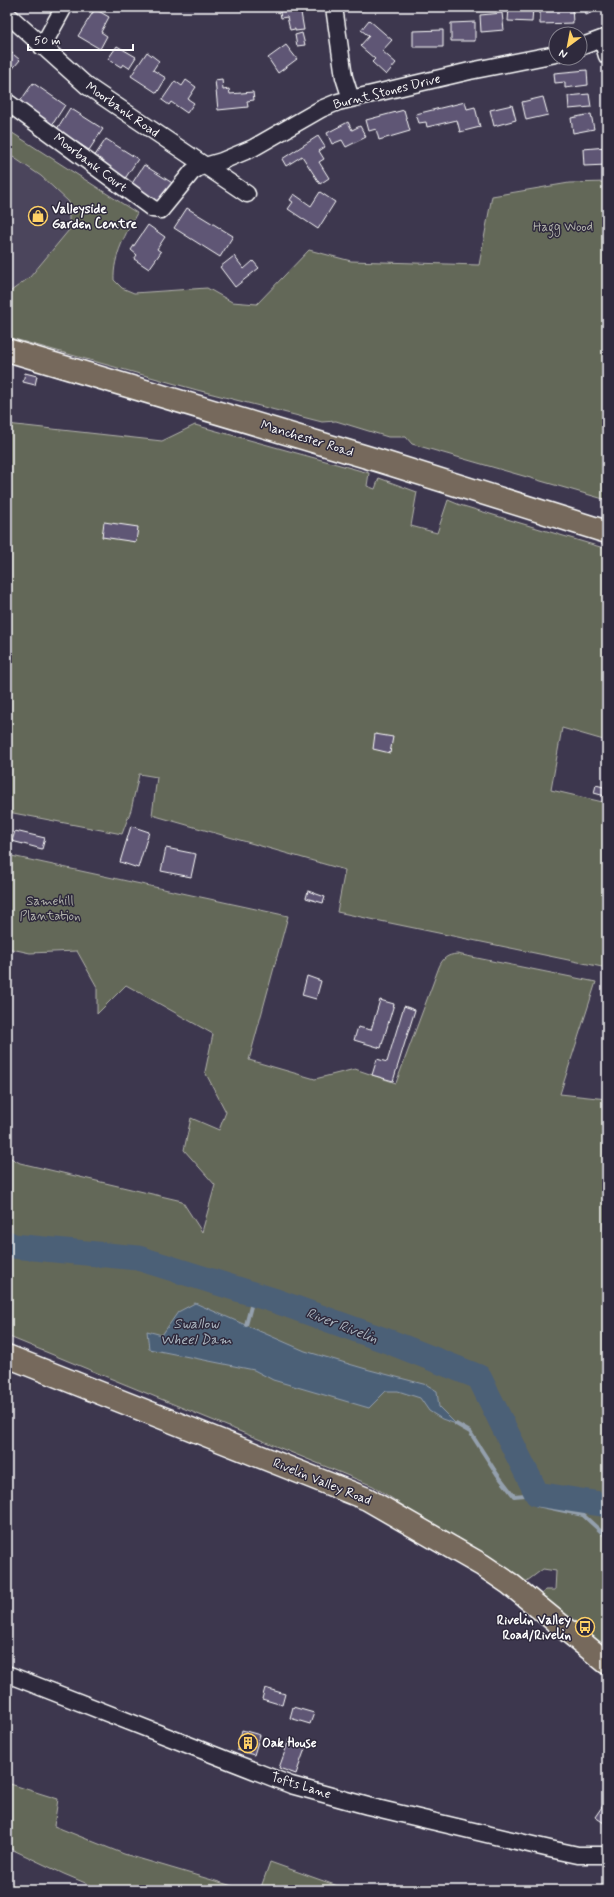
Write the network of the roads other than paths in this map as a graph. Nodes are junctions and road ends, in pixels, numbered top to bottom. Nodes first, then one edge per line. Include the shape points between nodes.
1 (64, 7) edge
2 (334, 7) edge
3 (7, 14) edge
4 (605, 38) edge
5 (588, 44) edge
6 (42, 47) junction
7 (548, 56) edge
8 (607, 56) edge
9 (351, 99) junction
10 (7, 102) edge
11 (205, 165) junction
12 (247, 194) dead end
13 (7, 350) edge
14 (607, 532) edge
15 (7, 1356) edge
16 (607, 1663) edge
17 (7, 1674) edge
18 (607, 1855) edge

1 - 6 street
2 - 9 street via 344,77
3 - 6 street, Moorbank Road
4 - 5 street
4 - 8 street
6 - 11 street, Moorbank Road via 92,90
7 - 9 street, Burnt Stones Drive
9 - 11 street, Burnt Stones Drive via 321,109 253,148
10 - 11 street, Moorbank Court via 153,210 161,210 167,205 192,172
11 - 12 street, Moorbank Road
13 - 14 main road, Manchester Road via 380,461
15 - 16 main road, Rivelin Valley Road via 367,1499 482,1565 510,1584
17 - 18 street, Tofts Lane via 291,1785 550,1849 578,1855

